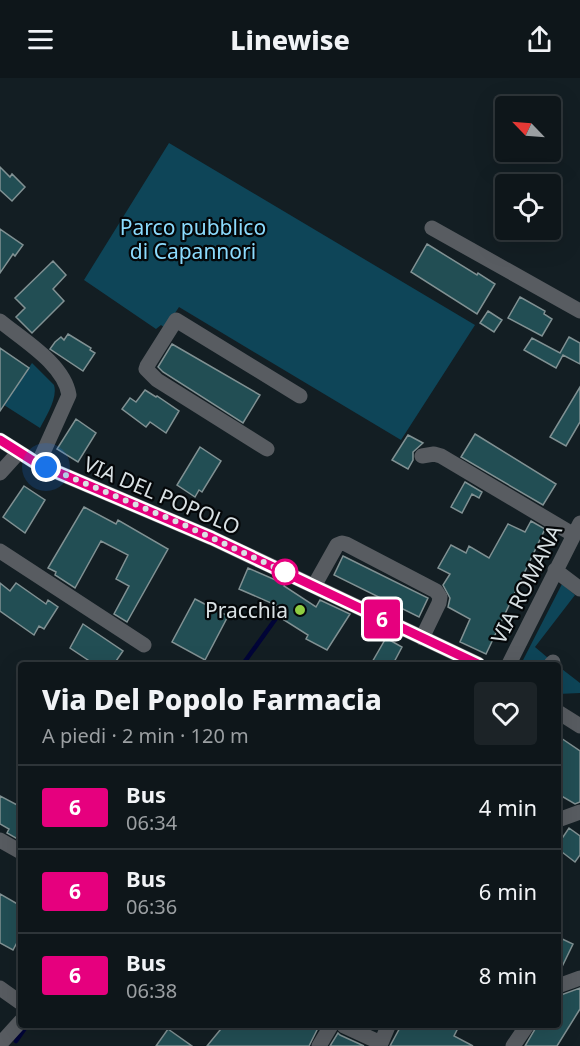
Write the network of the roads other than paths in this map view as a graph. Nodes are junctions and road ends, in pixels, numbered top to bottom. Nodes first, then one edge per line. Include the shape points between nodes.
1 (432, 228) dead end
2 (580, 311) edge
3 (0, 321) edge
4 (300, 396) dead end
5 (0, 440) edge
6 (267, 449) dead end
7 (19, 452) junction
8 (422, 456) dead end
9 (38, 464) junction
10 (0, 473) edge
11 (577, 529) edge
12 (0, 551) edge
13 (555, 570) junction
14 (314, 586) junction
15 (580, 589) edge
16 (422, 638) junction
17 (144, 645) dead end
18 (474, 662) edge
19 (510, 662) edge
20 (561, 719) edge
21 (580, 726) edge
22 (580, 812) edge
23 (561, 819) edge
24 (0, 840) edge
25 (18, 850) edge
26 (580, 978) edge
27 (561, 985) edge
28 (0, 988) edge
29 (18, 1001) edge
30 (18, 1024) edge
31 (330, 1028) edge
32 (349, 1028) edge
33 (387, 1028) edge
34 (525, 1028) edge
35 (0, 1045) edge
36 (319, 1046) edge
37 (513, 1046) edge

1 - 2 street
3 - 9 street via 54,365 67,385 69,394
4 - 6 street via 176,320 147,366 157,380
5 - 7 street, VIA DEL POPOLO
7 - 9 street, VIA DEL POPOLO
7 - 10 street
8 - 11 street via 441,456
9 - 14 street, VIA DEL POPOLO via 182,524
11 - 13 street, VIA ROMANA
12 - 17 street
13 - 15 street
13 - 19 street, VIA ROMANA
14 - 16 street, VIA DEL POPOLO
14 - 16 street via 337,545 346,544 436,591 440,597
16 - 18 street, VIA DEL POPOLO
20 - 21 street
22 - 23 street
24 - 25 street
26 - 27 street
28 - 29 street
30 - 35 street
31 - 36 street
32 - 33 street via 381,1042
34 - 37 street

